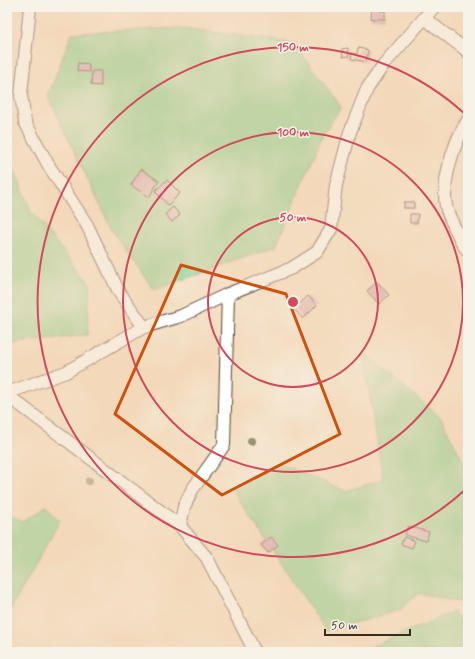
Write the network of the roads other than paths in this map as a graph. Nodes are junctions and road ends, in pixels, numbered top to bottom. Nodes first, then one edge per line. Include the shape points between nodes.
1 (30, 7) edge
2 (434, 7) edge
3 (424, 18) junction
4 (468, 52) edge
5 (468, 120) edge
6 (468, 251) edge
7 (228, 294) junction
8 (144, 328) junction
9 (7, 394) edge
10 (180, 526) junction
11 (255, 652) edge

1 - 8 street via 22,96 25,122 49,166 88,225 119,292
2 - 3 street
3 - 4 street
3 - 7 street via 384,64 367,89 350,132 336,185 331,229 317,252 292,268
5 - 6 street via 449,165 445,200 447,211
7 - 8 street via 181,316
7 - 10 street via 224,445 192,490 184,506
8 - 9 street via 66,372
9 - 10 street
10 - 11 street via 207,558

